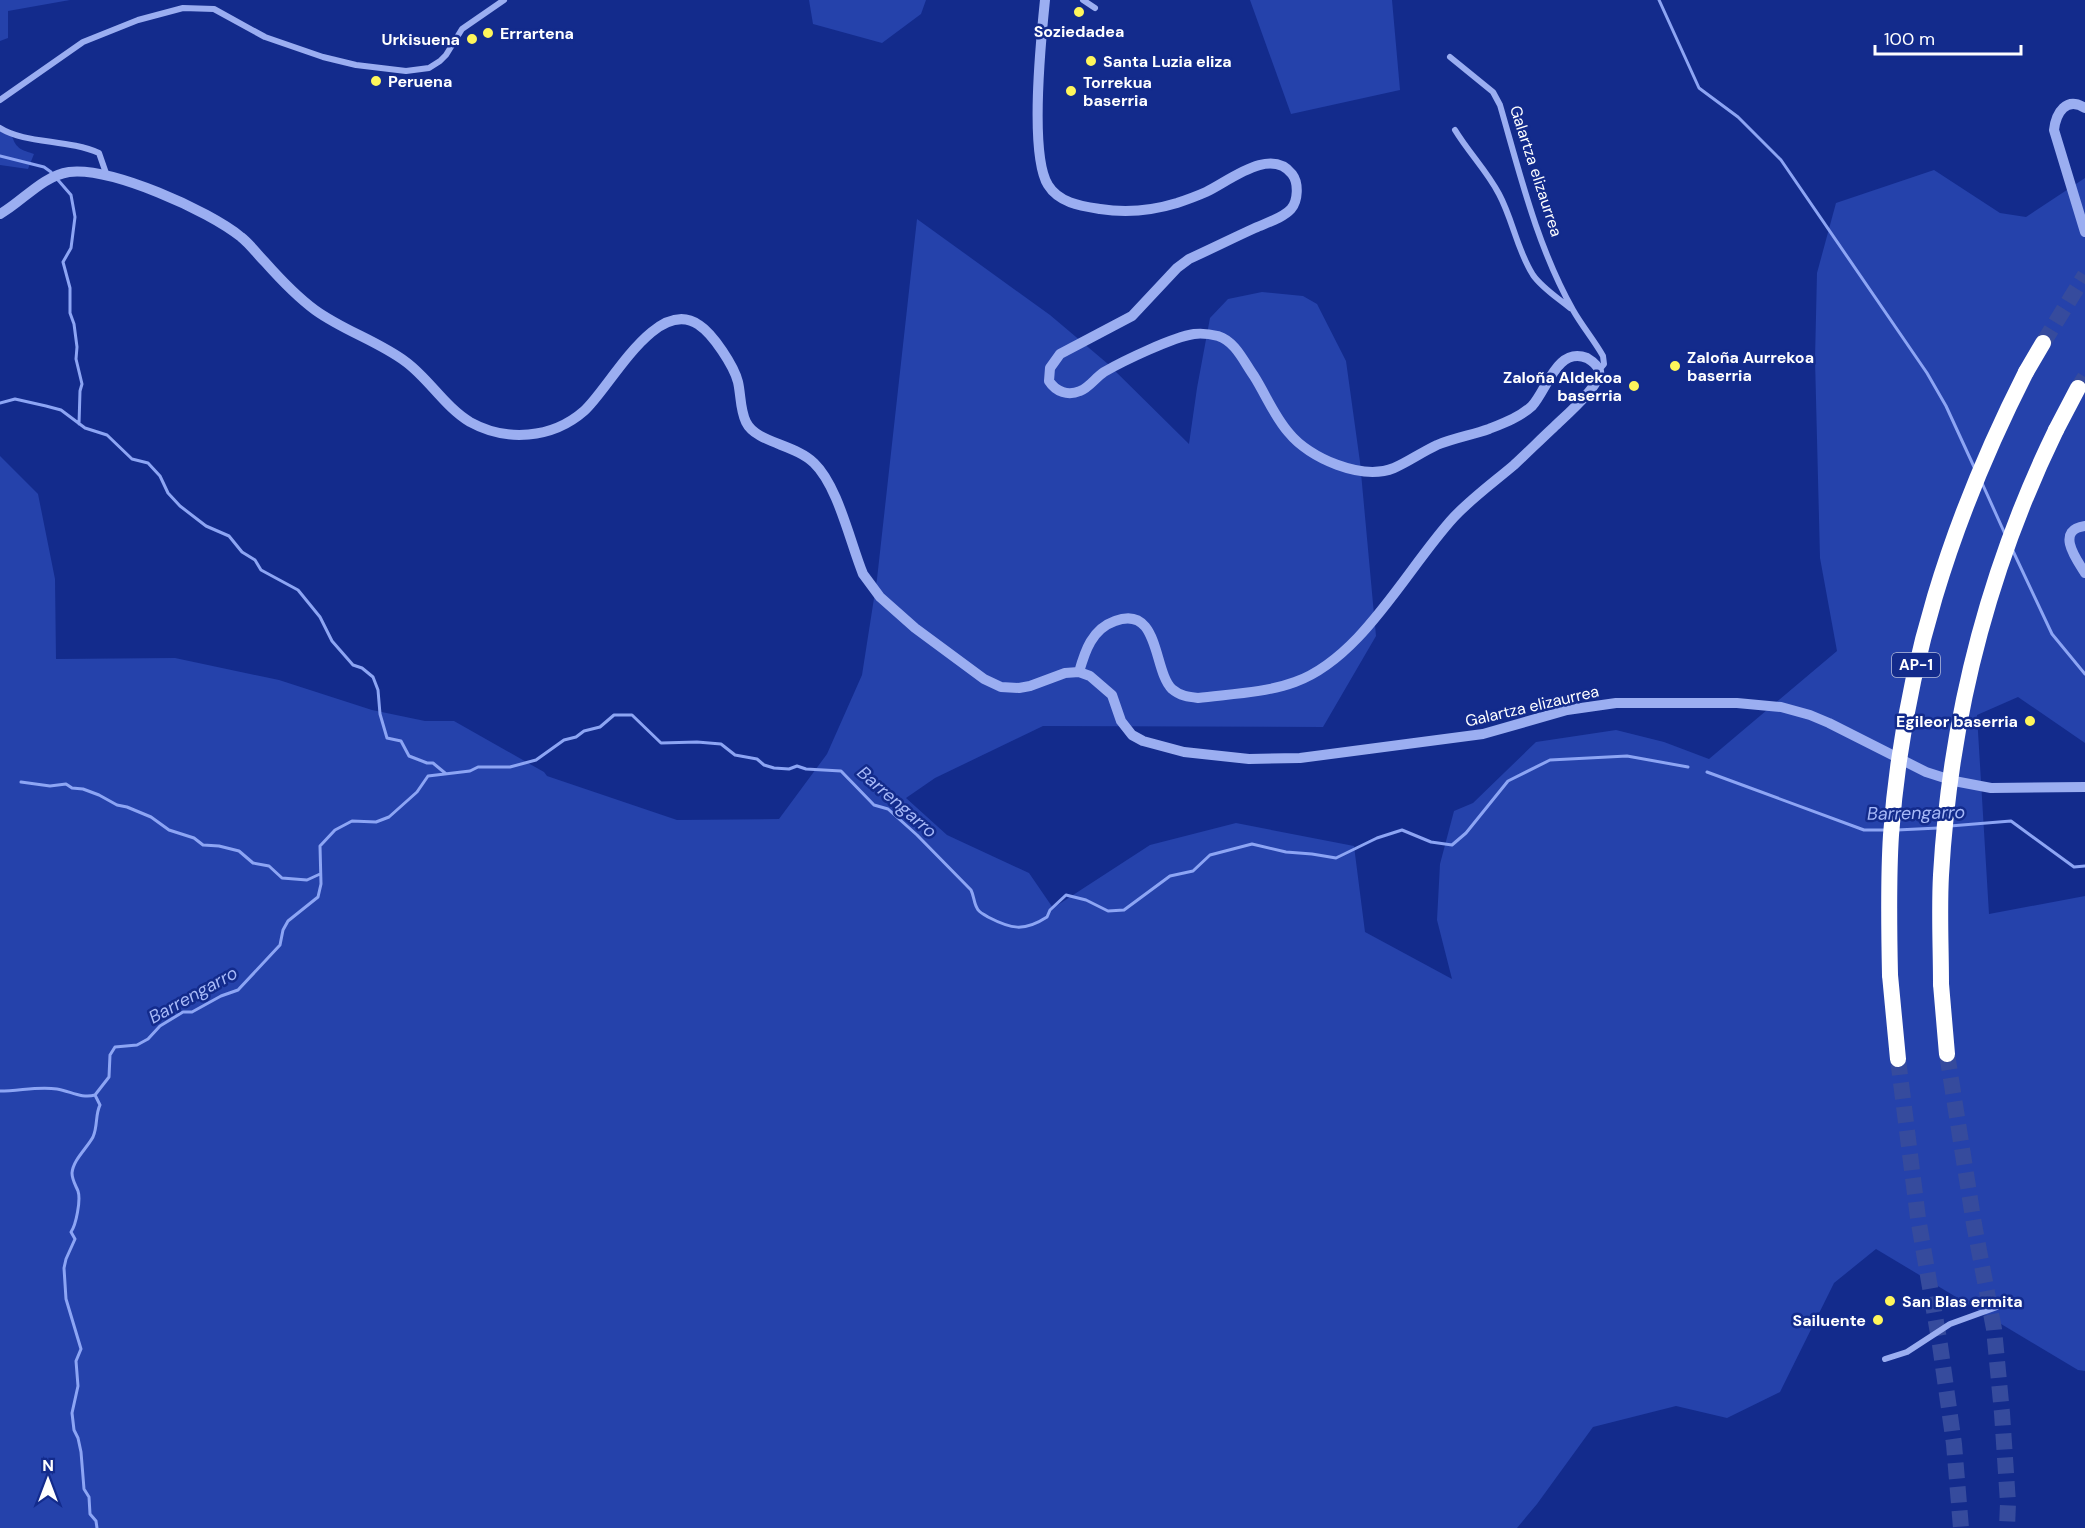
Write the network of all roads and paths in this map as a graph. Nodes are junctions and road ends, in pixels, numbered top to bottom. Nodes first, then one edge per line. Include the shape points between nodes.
1 (504, 0) edge
2 (1045, 0) edge
3 (1083, 0) edge
4 (1095, 8) dead end
5 (1450, 57) dead end
6 (0, 100) edge
7 (2085, 108) edge
8 (0, 128) edge
9 (1455, 130) dead end
10 (107, 176) junction
11 (0, 214) edge
12 (2085, 232) edge
13 (1573, 310) junction
14 (2043, 343) tunnel mouth
15 (1599, 371) junction
16 (2078, 388) tunnel mouth
17 (2085, 526) edge
18 (2085, 573) edge
19 (1079, 672) junction
20 (2085, 787) edge
21 (1947, 1054) tunnel mouth
22 (1898, 1059) tunnel mouth
23 (1997, 1307) dead end
24 (1885, 1359) dead end

1 - 6 street via 462,29 446,55 429,68 406,71 336,61 265,37 214,9 183,8 138,20 84,42
2 - 15 street via 1039,153 1045,179 1056,194 1085,207 1136,212 1177,203 1248,169 1271,164 1292,173 1297,194 1292,208 1189,259 1132,316 1060,354 1048,375 1053,388 1065,393 1082,391 1120,363 1182,337 1203,333 1216,336 1227,339 1261,387 1277,418 1304,448 1330,462 1382,471 1437,445 1521,415 1537,400 1558,366 1570,357 1585,357
3 - 4 street
5 - 13 street, Galartza elizaurrea via 1493,92 1500,105 1541,239
7 - 12 street via 2064,107 2057,113 2054,130
8 - 10 street via 88,148 99,153
9 - 13 street, Galartza elizaurrea via 1500,195 1532,274
10 - 11 street via 67,172 46,181
10 - 19 street via 171,198 232,230 304,302 407,362 467,420 498,433 528,435 555,429 574,419 587,409 650,333 668,321 693,322 706,331 730,364 737,378 746,424 764,438 802,453 821,471 863,574 891,607 984,679 1001,687 1030,686
13 - 15 street, Galartza elizaurrea via 1603,356 1604,364
14 - 22 highway, AP-1, bridge via 1996,432 1970,494 1938,580 1914,674 1891,836 1890,975
15 - 19 street via 1597,381 1582,399 1456,516 1385,606 1333,662 1318,672 1283,686 1198,698 1185,696 1168,684 1145,627 1136,620 1119,619 1101,627 1094,636
16 - 21 highway, bridge via 2035,473 2003,554 1963,695 1951,765 1940,878 1941,984
17 - 18 street via 2072,532 2069,539
19 - 20 street, Galartza elizaurrea via 1090,676 1112,695 1120,721 1132,735 1171,749 1210,756 1278,760 1483,734 1568,710 1616,703 1737,703 1781,707 1810,715 1926,772 1954,781 1991,788
23 - 24 street via 1950,1324 1907,1352

